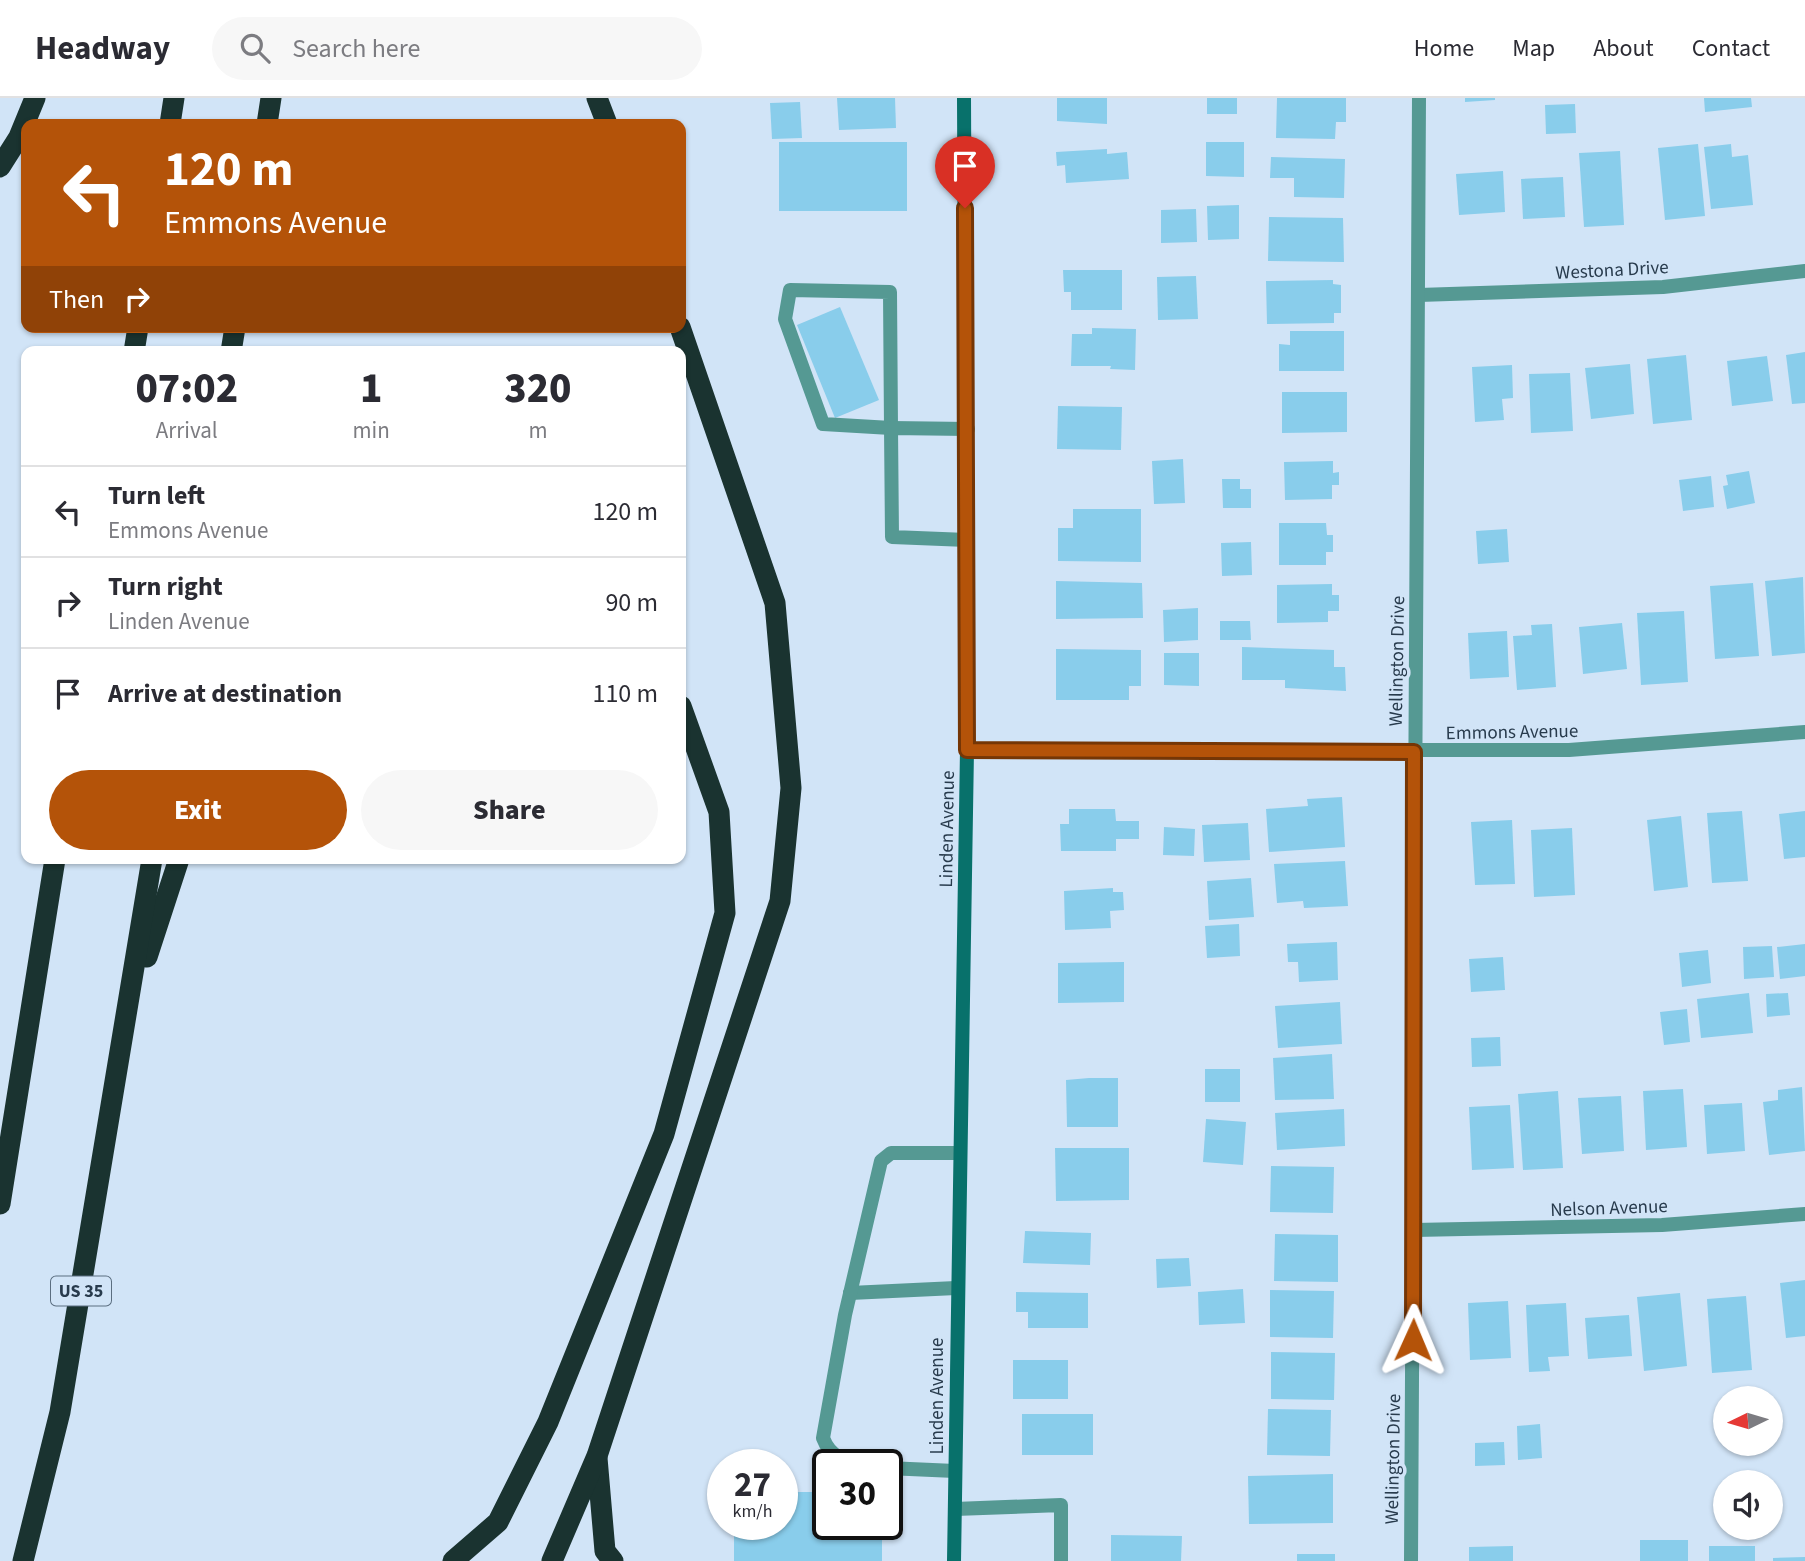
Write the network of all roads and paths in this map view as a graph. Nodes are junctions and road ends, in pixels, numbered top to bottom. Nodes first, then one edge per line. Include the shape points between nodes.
1 (35, 98) edge
2 (174, 98) edge
3 (271, 98) edge
4 (597, 98) edge
5 (964, 98) edge
6 (1419, 98) edge
7 (26, 119) edge
8 (171, 119) edge
9 (268, 119) edge
10 (605, 119) edge
11 (21, 132) edge
12 (0, 167) edge
13 (1805, 271) edge
14 (1419, 295) junction
15 (682, 333) edge
16 (891, 428) junction
17 (968, 429) junction
18 (967, 540) junction
19 (686, 720) edge
20 (1805, 732) edge
21 (967, 750) junction
22 (1414, 752) junction
23 (54, 864) edge
24 (151, 864) edge
25 (177, 864) edge
26 (127, 1018) junction
27 (960, 1153) junction
28 (0, 1204) edge
29 (1805, 1214) edge
30 (1414, 1230) junction
31 (956, 1288) junction
32 (850, 1293) junction
33 (827, 1449) edge
34 (597, 1456) junction
35 (903, 1469) edge
36 (955, 1471) junction
37 (955, 1509) junction
38 (23, 1561) edge
39 (453, 1561) edge
40 (552, 1561) edge
41 (614, 1561) edge
42 (954, 1561) edge
43 (1061, 1561) edge
44 (1410, 1561) edge

1 - 7 highway
2 - 8 highway
3 - 9 highway
4 - 10 highway
5 - 17 main road, Linden Avenue
6 - 14 street, Wellington Drive
11 - 12 highway
13 - 14 street, Westona Drive via 1663,287
14 - 22 street, Wellington Drive
15 - 34 highway via 775,603 791,788 780,901
16 - 16 street via 890,292 790,290 785,319 823,424
16 - 17 street
16 - 18 street via 892,537
17 - 18 main road, Linden Avenue
18 - 21 main road, Linden Avenue
19 - 39 highway via 719,812 725,913 664,1134 548,1422 498,1522
20 - 22 street, Emmons Avenue via 1670,744
21 - 22 street, Emmons Avenue
21 - 27 main road, Linden Avenue
22 - 30 street, Wellington Drive
23 - 28 highway
24 - 26 highway, US 35
25 - 26 highway
26 - 38 highway, US 35 via 60,1412
27 - 31 main road, Linden Avenue
27 - 32 street via 891,1153 881,1161
29 - 30 street, Nelson Avenue via 1662,1225
30 - 44 street, Wellington Drive
31 - 32 street
31 - 36 main road, Linden Avenue
32 - 33 street via 823,1438
34 - 40 highway
34 - 41 highway via 606,1551
35 - 36 street
36 - 37 main road, Linden Avenue
37 - 42 main road, Linden Avenue
37 - 43 street via 1061,1505

